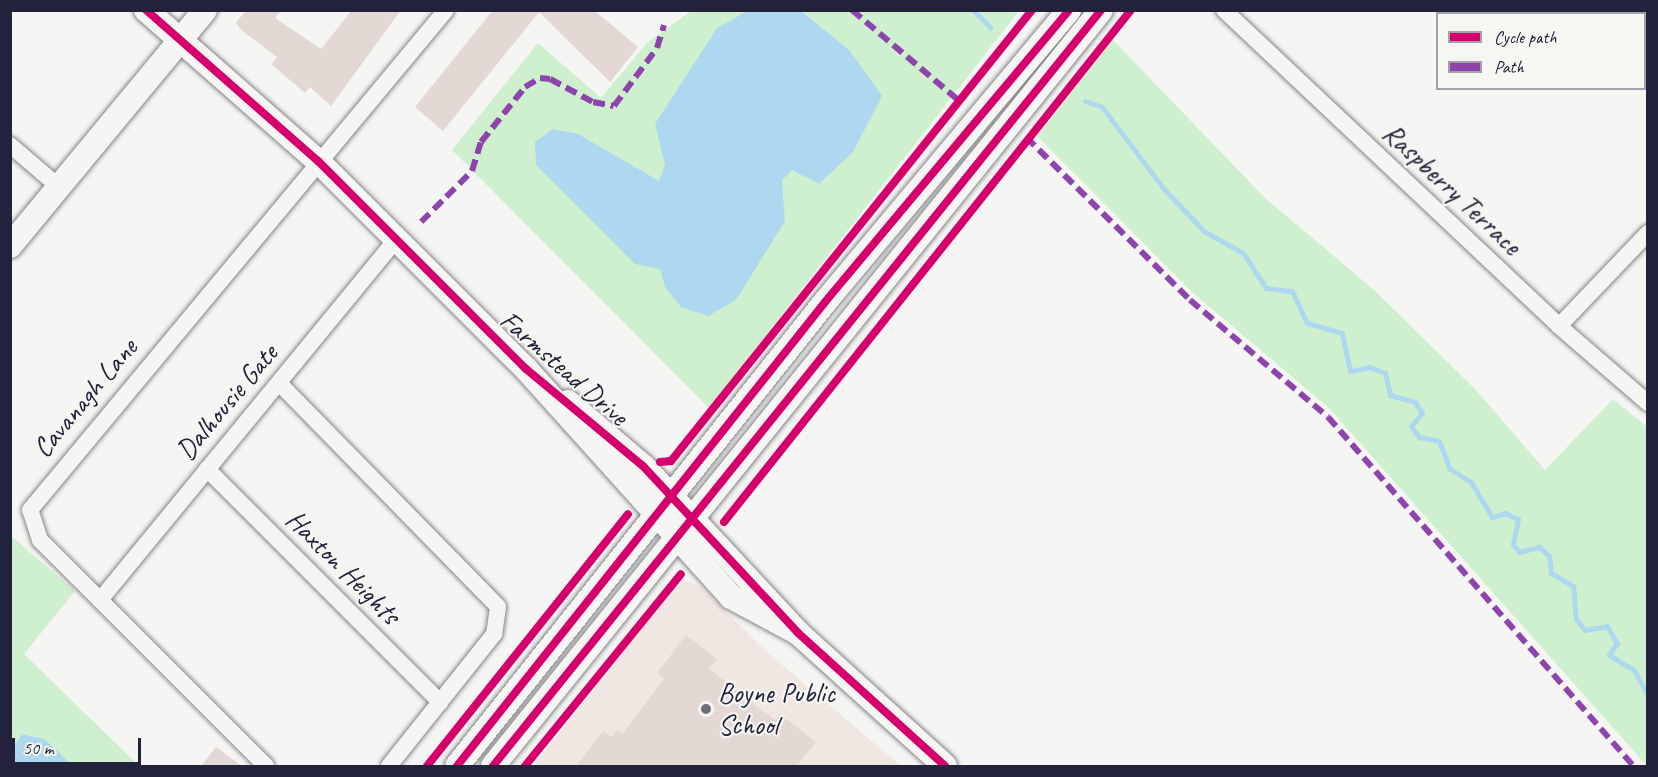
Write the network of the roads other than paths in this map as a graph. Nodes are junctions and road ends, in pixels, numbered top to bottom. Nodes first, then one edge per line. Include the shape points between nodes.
1 (146, 10) edge
2 (205, 10) edge
3 (446, 10) edge
4 (1069, 10) edge
5 (1101, 10) edge
6 (1224, 10) edge
7 (181, 40) junction
8 (10, 146) edge
9 (318, 161) junction
10 (59, 188) junction
11 (1647, 233) edge
12 (396, 240) junction
13 (10, 246) edge
14 (1559, 326) junction
15 (279, 383) junction
16 (1647, 403) edge
17 (207, 469) junction
18 (664, 507) junction
19 (682, 529) junction
20 (100, 600) junction
21 (440, 702) junction
22 (266, 766) edge
23 (389, 766) edge
24 (457, 766) edge
25 (493, 766) edge
26 (945, 766) edge

1 - 7 main road, Farmstead Drive
2 - 7 main road
3 - 9 street
4 - 18 main road via 825,302
5 - 19 main road
6 - 14 street, Raspberry Terrace
7 - 9 main road, Farmstead Drive
7 - 10 main road
8 - 10 street
9 - 12 main road, Farmstead Drive
9 - 20 street, Cavanagh Lane via 30,510 40,540
10 - 13 main road
11 - 14 street
12 - 15 street, Dalhousie Gate
12 - 18 main road, Farmstead Drive via 526,369 644,466
14 - 16 street, Raspberry Terrace
15 - 17 street, Dalhousie Gate
15 - 21 street via 498,607 494,634
17 - 20 street, Dalhousie Gate
17 - 21 street, Haxton Heights
18 - 19 main road, Farmstead Drive
18 - 24 main road
19 - 25 main road
19 - 26 main road, Farmstead Drive via 731,597 798,633
20 - 22 street, Cavanagh Lane
21 - 23 street

